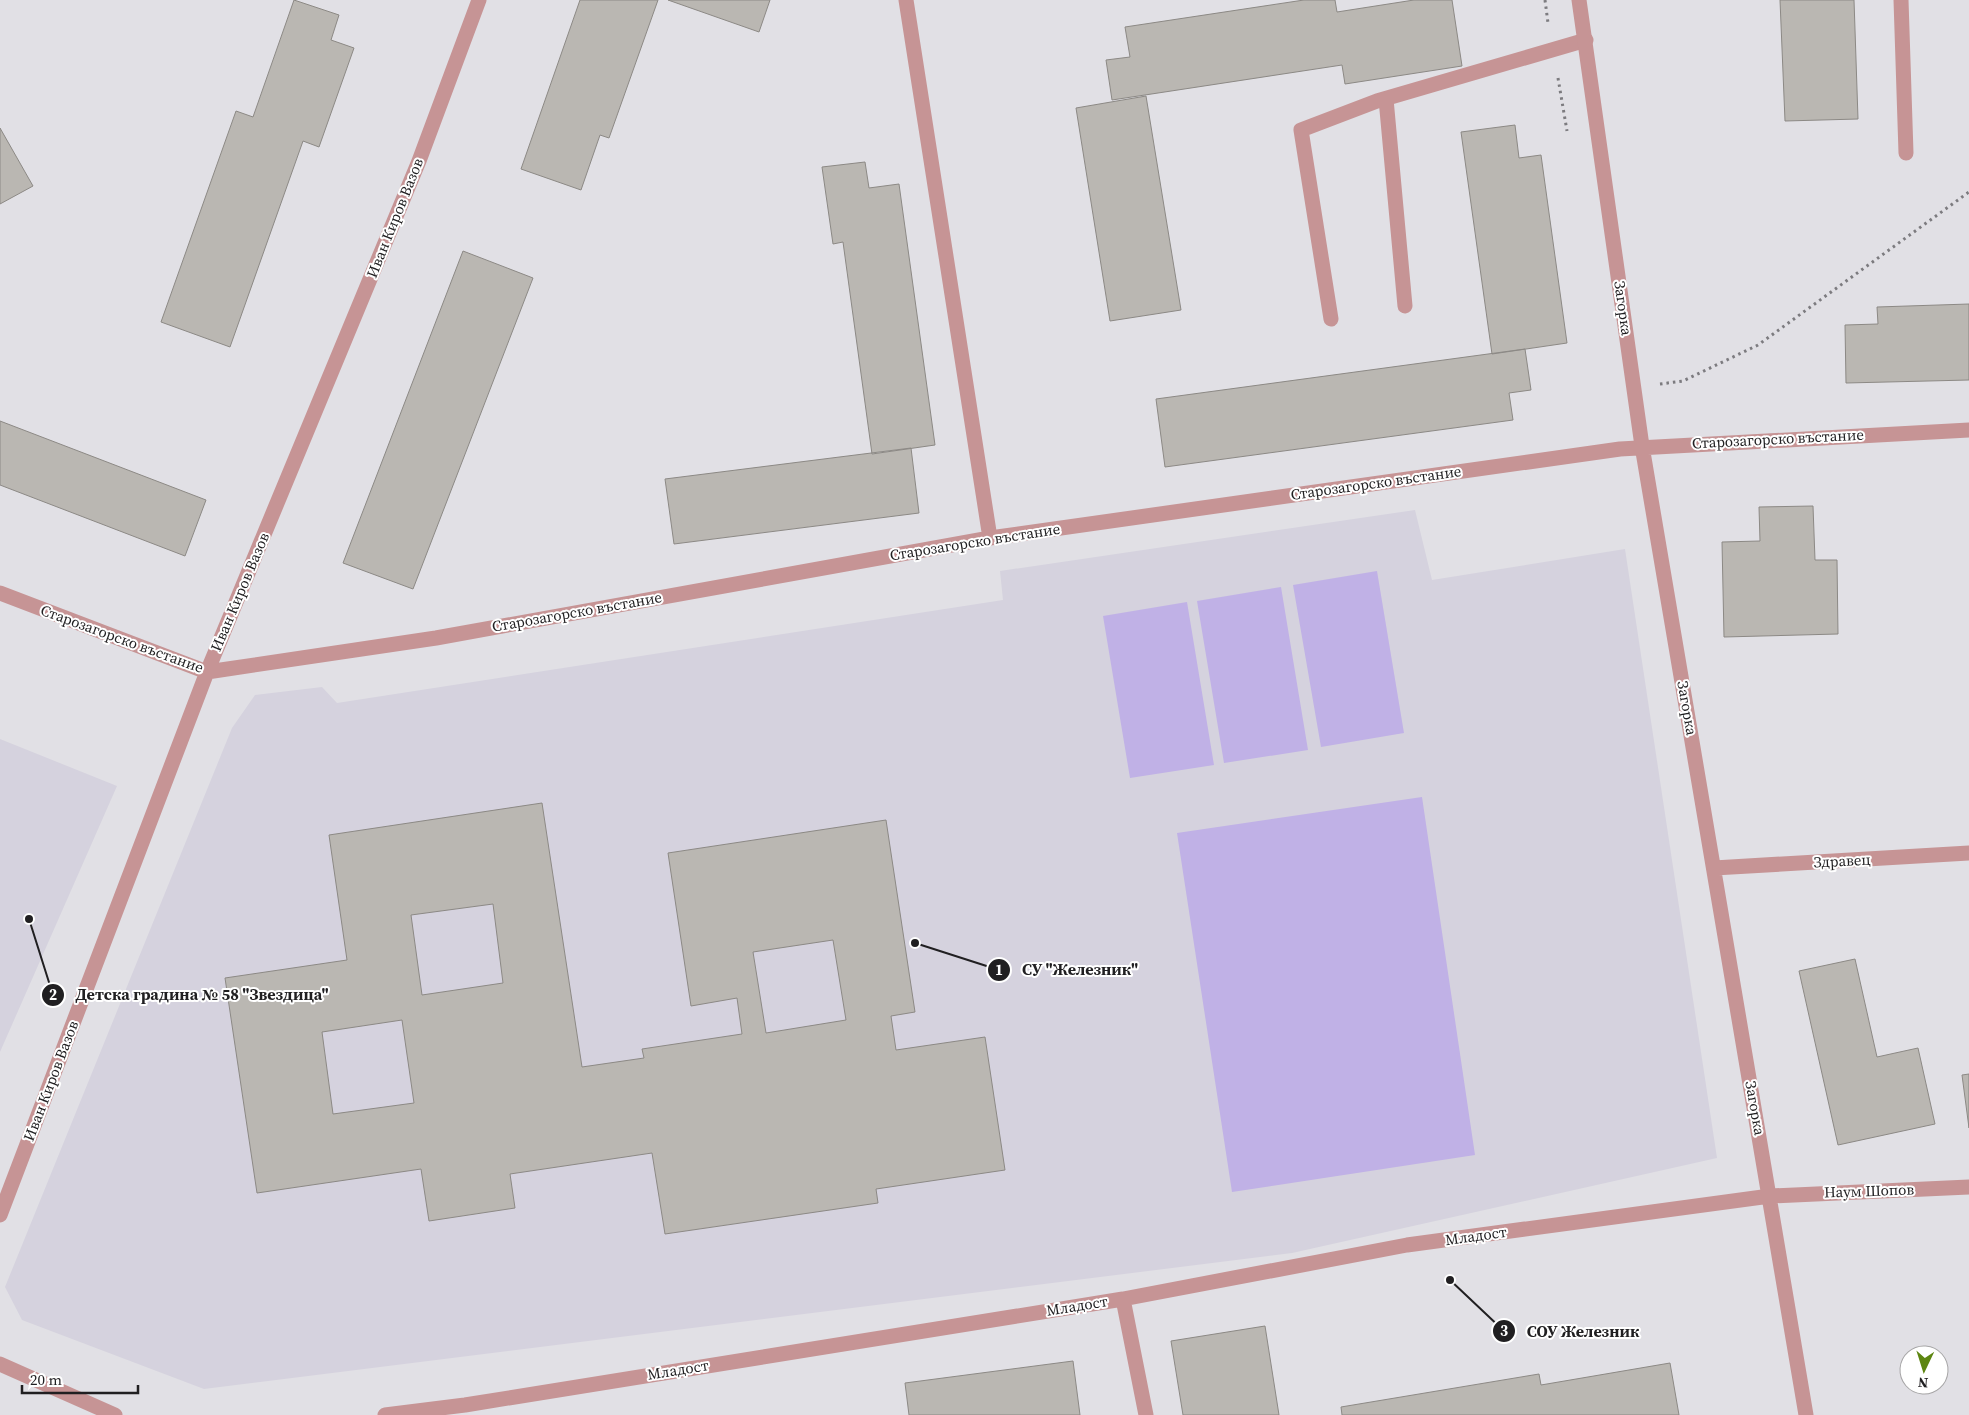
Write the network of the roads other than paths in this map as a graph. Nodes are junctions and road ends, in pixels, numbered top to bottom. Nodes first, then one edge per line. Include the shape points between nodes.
1 (479, 0) edge
2 (906, 0) edge
3 (1579, 0) edge
4 (1901, 0) edge
5 (1586, 40) junction
6 (1386, 99) junction
7 (1906, 153) dead end
8 (1405, 306) dead end
9 (1331, 319) dead end
10 (1969, 430) edge
11 (1642, 446) junction
12 (990, 538) junction
13 (0, 593) edge
14 (207, 672) junction
15 (1969, 853) edge
16 (1714, 868) junction
17 (1969, 1187) edge
18 (1770, 1196) junction
19 (0, 1215) edge
20 (1123, 1299) junction
21 (0, 1364) edge
22 (466, 1410) edge
23 (115, 1415) edge
24 (385, 1415) edge
25 (1146, 1415) edge
26 (1806, 1415) edge

1 - 14 street, Иван Киров Вазов via 419,161
2 - 12 street
3 - 5 street, Загорка
4 - 7 street
5 - 6 street
5 - 11 street, Загорка
6 - 8 street
6 - 9 street via 1301,130
10 - 11 street, Старозагорско въстание
11 - 12 street, Старозагорско въстание
11 - 16 street, Загорка
12 - 14 street, Старозагорско въстание via 436,638
13 - 14 street, Старозагорско въстание
14 - 19 street, Иван Киров Вазов
15 - 16 street, Здравец
16 - 18 street, Загорка
17 - 18 street, Наум Шопов
18 - 20 street, Младост via 1407,1245
18 - 26 street, Загорка
20 - 22 street, Младост
20 - 25 street
21 - 23 street
22 - 24 street, Младост

